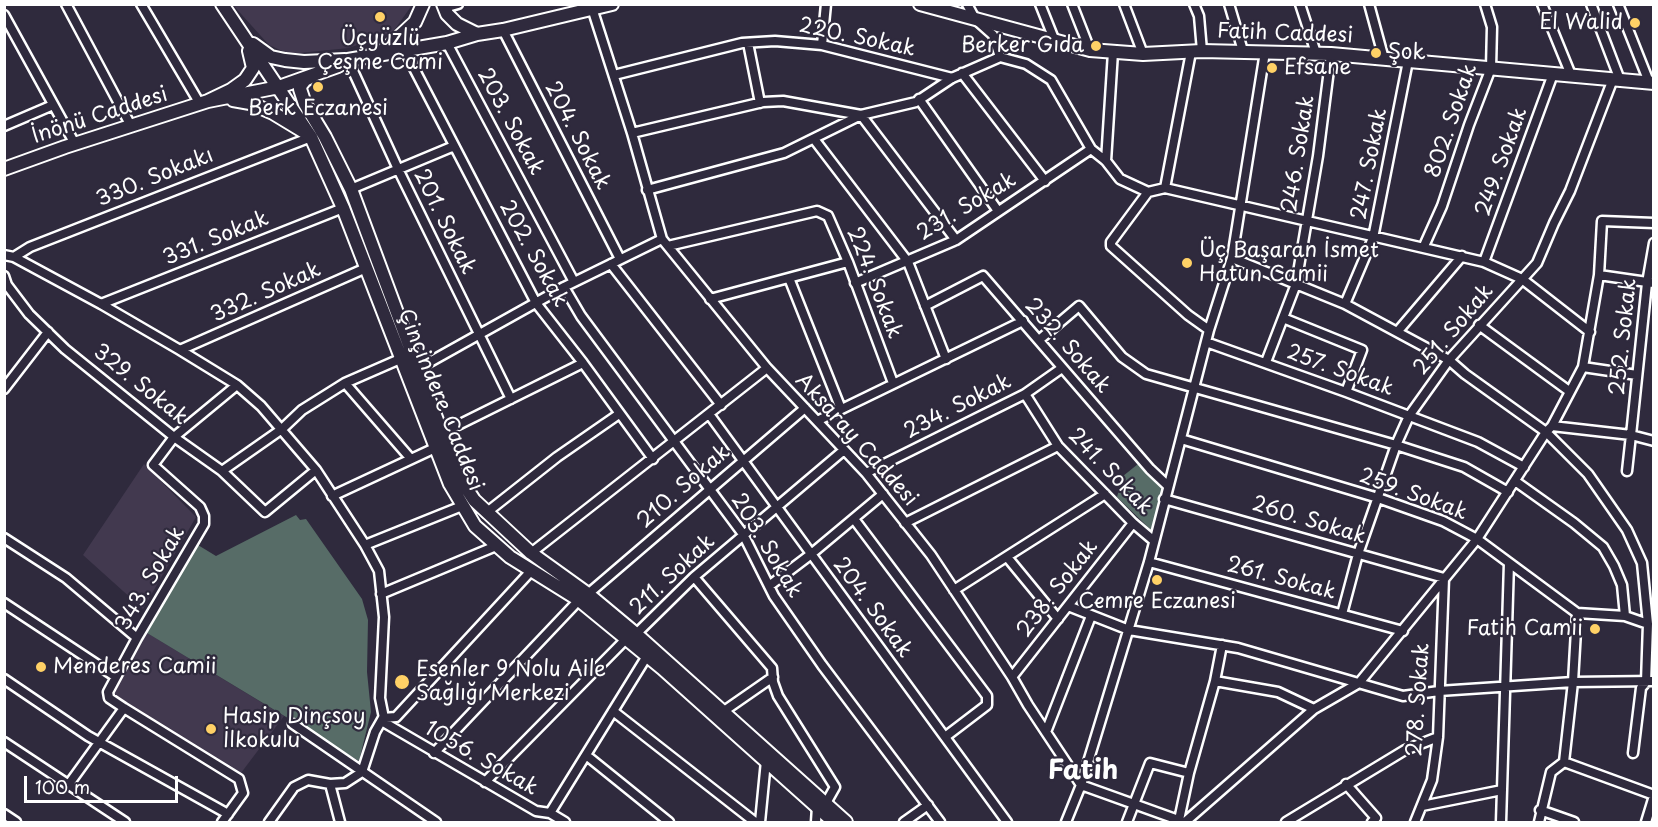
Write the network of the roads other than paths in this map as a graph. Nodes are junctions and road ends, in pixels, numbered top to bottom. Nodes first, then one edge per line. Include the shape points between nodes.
1 (66, 4) edge
2 (141, 4) edge
3 (222, 4) edge
4 (423, 4) edge
5 (458, 4) edge
6 (612, 4) edge
7 (826, 4) edge
8 (920, 4) edge
9 (967, 4) edge
10 (1040, 4) edge
11 (1072, 4) edge
12 (1124, 4) edge
13 (1194, 4) edge
14 (1229, 4) edge
15 (1300, 4) edge
16 (1369, 4) edge
17 (1485, 4) edge
18 (1542, 4) edge
19 (1591, 4) edge
20 (1618, 4) edge
21 (443, 6) edge
22 (592, 8) junction
23 (4, 15) edge
24 (975, 19) junction
25 (503, 30) junction
26 (241, 33) junction
27 (477, 34) junction
28 (1054, 39) junction
29 (748, 42) junction
30 (447, 43) junction
31 (822, 45) junction
32 (1090, 50) junction
33 (405, 51) junction
34 (1243, 51) junction
35 (1113, 52) junction
36 (1197, 52) junction
37 (1264, 52) junction
38 (1316, 53) junction
39 (372, 54) junction
40 (1143, 54) junction
41 (1331, 54) junction
42 (1000, 57) junction
43 (1384, 59) junction
44 (348, 60) junction
45 (1408, 61) junction
46 (1491, 68) junction
47 (962, 73) junction
48 (1553, 74) junction
49 (614, 75) junction
50 (1571, 75) junction
51 (313, 76) junction
52 (952, 78) junction
53 (1616, 79) junction
54 (1651, 82) edge
55 (279, 87) junction
56 (919, 99) junction
57 (209, 101) junction
58 (760, 103) junction
59 (54, 105) junction
60 (861, 115) junction
61 (4, 126) edge
62 (131, 126) junction
63 (632, 133) junction
64 (311, 137) junction
65 (814, 140) junction
66 (75, 144) junction
67 (453, 146) junction
68 (1091, 149) junction
69 (1106, 161) junction
70 (398, 169) junction
71 (4, 170) edge
72 (1045, 181) junction
73 (1165, 188) junction
74 (351, 189) junction
75 (647, 190) junction
76 (1148, 192) junction
77 (1239, 206) junction
78 (343, 208) junction
79 (998, 212) junction
80 (1306, 220) junction
81 (1653, 223) edge
82 (1373, 238) junction
83 (956, 240) junction
84 (665, 243) junction
85 (1653, 243) edge
86 (1424, 246) junction
87 (4, 255) edge
88 (1462, 256) junction
89 (14, 257) junction
90 (1232, 258) junction
91 (620, 259) junction
92 (848, 262) junction
93 (908, 262) junction
94 (1484, 262) junction
95 (611, 264) junction
96 (366, 268) junction
97 (1599, 275) junction
98 (4, 276) edge
99 (789, 278) junction
100 (1522, 279) junction
101 (574, 282) junction
102 (855, 283) junction
103 (1650, 283) edge
104 (1296, 284) junction
105 (564, 286) junction
106 (710, 299) junction
107 (536, 303) junction
108 (101, 304) junction
109 (1345, 304) junction
110 (925, 306) junction
111 (1283, 318) junction
112 (1023, 321) junction
113 (1479, 325) junction
114 (1209, 330) junction
115 (1398, 331) junction
116 (48, 332) junction
117 (1590, 332) junction
118 (479, 333) junction
119 (1039, 340) junction
120 (1206, 342) junction
121 (180, 350) junction
122 (413, 354) junction
123 (400, 359) junction
124 (946, 359) junction
125 (1449, 360) junction
126 (1266, 362) junction
127 (583, 363) junction
128 (419, 368) junction
129 (1062, 368) junction
130 (1583, 368) junction
131 (767, 369) junction
132 (1637, 375) junction
133 (345, 383) junction
134 (893, 383) junction
135 (237, 385) junction
136 (1195, 388) junction
137 (4, 389) edge
138 (1569, 391) junction
139 (1346, 392) junction
140 (1025, 394) junction
141 (511, 399) junction
142 (721, 405) junction
143 (805, 408) junction
144 (841, 409) junction
145 (619, 414) junction
146 (709, 414) junction
147 (1409, 416) junction
148 (817, 421) junction
149 (282, 429) junction
150 (1549, 429) junction
151 (442, 433) junction
152 (1631, 435) junction
153 (174, 437) junction
154 (1181, 439) junction
155 (1653, 441) edge
156 (674, 442) junction
157 (1396, 445) junction
158 (1058, 446) junction
159 (435, 448) junction
160 (844, 450) junction
161 (411, 459) junction
162 (653, 459) junction
163 (742, 460) junction
164 (1524, 467) junction
165 (316, 470) junction
166 (222, 471) junction
167 (1627, 471) dead end
168 (866, 473) junction
169 (1515, 481) junction
170 (1168, 486) junction
171 (710, 488) junction
172 (1508, 492) junction
173 (883, 494) junction
174 (1105, 494) junction
175 (332, 496) junction
176 (1164, 498) junction
177 (1378, 498) junction
178 (462, 506) junction
179 (777, 507) junction
180 (486, 513) junction
181 (854, 519) junction
182 (905, 523) junction
183 (1133, 523) junction
184 (743, 534) junction
185 (4, 538) edge
186 (1477, 539) junction
187 (1154, 540) junction
188 (365, 544) junction
189 (496, 546) junction
190 (531, 553) junction
191 (1358, 554) junction
192 (810, 555) junction
193 (1007, 557) junction
194 (1149, 562) junction
195 (1509, 563) junction
196 (531, 571) junction
197 (694, 577) junction
198 (1444, 578) junction
199 (769, 586) junction
200 (954, 590) junction
201 (381, 594) junction
202 (584, 597) junction
203 (4, 603) edge
204 (1068, 606) junction
205 (1577, 613) junction
206 (1342, 614) junction
207 (1090, 616) junction
208 (1625, 616) junction
209 (1058, 619) junction
210 (1648, 624) junction
211 (1129, 630) junction
212 (1403, 631) junction
213 (631, 636) junction
214 (137, 638) junction
215 (1222, 645) junction
216 (647, 656) junction
217 (773, 676) junction
218 (116, 677) junction
219 (1012, 677) junction
220 (4, 679) edge
221 (1215, 681) junction
222 (1650, 681) edge
223 (1573, 682) junction
224 (1359, 683) junction
225 (1505, 687) junction
226 (1439, 691) junction
227 (124, 708) junction
228 (1314, 709) junction
229 (613, 711) junction
230 (724, 711) junction
231 (383, 718) junction
232 (293, 724) dead end
233 (1046, 732) junction
234 (945, 737) junction
235 (1438, 737) junction
236 (4, 742) edge
237 (100, 742) junction
238 (434, 753) junction
239 (1634, 753) dead end
240 (586, 754) junction
241 (766, 761) junction
242 (1564, 762) junction
243 (362, 772) junction
244 (1189, 772) junction
245 (485, 782) junction
246 (69, 784) junction
247 (330, 784) junction
248 (1346, 784) junction
249 (1081, 785) junction
250 (1502, 790) junction
251 (1653, 801) edge
252 (822, 805) junction
253 (928, 805) junction
254 (1134, 806) junction
255 (1422, 806) junction
256 (1540, 810) junction
257 (550, 813) junction
258 (4, 814) edge
259 (228, 814) junction
260 (1291, 821) edge
261 (16, 822) edge
262 (125, 822) edge
263 (222, 822) edge
264 (269, 822) edge
265 (340, 822) edge
266 (436, 822) edge
267 (565, 822) edge
268 (669, 822) edge
269 (755, 822) edge
270 (760, 822) edge
271 (816, 822) edge
272 (834, 822) edge
273 (846, 822) edge
274 (904, 822) edge
275 (940, 822) edge
276 (1007, 822) edge
277 (1066, 822) edge
278 (1127, 822) edge
279 (1183, 822) edge
280 (1372, 822) edge
281 (1415, 822) edge
282 (1501, 822) edge
283 (1539, 822) edge
284 (1574, 822) edge
285 (1646, 822) edge

1 - 62 street
2 - 57 street
3 - 26 main road, Çinçindere Caddesi
4 - 39 main road via 416,22 387,48
5 - 21 street
6 - 22 main road
7 - 31 street
8 - 24 main road, Fatih Caddesi
9 - 24 street
10 - 28 street
11 - 32 street
12 - 40 street
13 - 36 street via 1199,16
14 - 34 street
15 - 38 street
16 - 43 street
17 - 46 street, 802. Sokak via 1492,27
18 - 50 street
19 - 53 street
20 - 54 street
21 - 27 main road via 457,24
22 - 25 main road
22 - 49 street, Aksaray Caddesi
23 - 59 street
24 - 28 main road, Fatih Caddesi
24 - 42 street via 993,35
25 - 27 main road
25 - 91 street, 204. Sokak
26 - 44 main road via 271,57 304,62
26 - 55 main road, Çinçindere Caddesi
26 - 57 main road via 253,68 245,80
27 - 30 main road
28 - 32 main road, Fatih Caddesi
29 - 31 street, 220. Sokak
29 - 49 street, 220. Sokak
29 - 58 street
30 - 33 main road
30 - 101 street, 203. Sokak
31 - 52 street, 220. Sokak
32 - 35 main road, Fatih Caddesi
33 - 39 main road
33 - 67 street, 202. Sokak
34 - 36 main road, Fatih Caddesi
34 - 37 main road, Fatih Caddesi
35 - 40 main road, Fatih Caddesi
35 - 69 street
36 - 40 main road, Fatih Caddesi
36 - 73 street
37 - 38 main road, Fatih Caddesi
37 - 77 street
38 - 41 main road, Fatih Caddesi
39 - 44 main road
41 - 43 main road, Fatih Caddesi
41 - 80 street, 246. Sokak
42 - 47 street
42 - 68 street via 1026,64 1051,80
43 - 45 main road, Fatih Caddesi
44 - 51 main road
44 - 70 street, 201. Sokak
45 - 46 main road, Fatih Caddesi
45 - 82 street, 247. Sokak
46 - 48 main road, Fatih Caddesi
46 - 86 street, 802. Sokak
47 - 52 street
47 - 72 street
48 - 50 main road, Fatih Caddesi
48 - 94 street, 249. Sokak
49 - 63 street, Aksaray Caddesi
50 - 53 main road, Fatih Caddesi
51 - 55 main road
51 - 74 main road, Çinçindere Caddesi via 301,85 305,104
52 - 56 street
53 - 54 main road, Fatih Caddesi
53 - 100 street, 251. Sokak via 1537,263
55 - 57 main road
55 - 64 main road, Çinçindere Caddesi
56 - 60 street
56 - 79 street
57 - 62 main road, İnönü Caddesi
57 - 64 main road via 250,103
58 - 60 street via 783,101
58 - 63 street
59 - 61 street
59 - 66 street
60 - 65 street
60 - 83 street
62 - 66 main road, İnönü Caddesi
63 - 75 street, Aksaray Caddesi
64 - 78 main road, Çinçindere Caddesi
64 - 89 street, 330. Sokakı via 30,247
65 - 75 street via 784,153
65 - 93 street
66 - 71 main road, İnönü Caddesi
67 - 70 street
67 - 107 street, 202. Sokak
68 - 69 street
68 - 72 street, 231. Sokak
69 - 76 street via 1120,179
70 - 74 street
70 - 118 street, 201. Sokak
72 - 79 street, 231. Sokak
73 - 76 street
73 - 77 street
74 - 122 main road, Çinçindere Caddesi
75 - 84 street, Aksaray Caddesi
76 - 114 street via 1111,246
77 - 80 street
77 - 90 street
78 - 96 main road, Çinçindere Caddesi
78 - 108 street, 331. Sokak
79 - 83 street, 231. Sokak
80 - 82 street
80 - 104 street, 246. Sokak
81 - 97 street via 1602,220
82 - 86 street
82 - 109 street, 247. Sokak
83 - 93 street, 231. Sokak
84 - 91 street, 224. Sokak
84 - 92 street, 224. Sokak via 817,210 828,216
84 - 106 street, Aksaray Caddesi
85 - 103 street, 252. Sokak
86 - 88 street
87 - 89 street
88 - 94 street
88 - 115 street
89 - 108 street
90 - 104 street
90 - 114 street
91 - 95 street, 224. Sokak
92 - 99 street
92 - 102 street, 224. Sokak
93 - 102 street, 231. Sokak
93 - 110 street
94 - 100 street
95 - 101 street, 224. Sokak
95 - 142 street
96 - 121 street, 332. Sokak
96 - 123 main road, Çinçindere Caddesi
97 - 103 street
97 - 117 street
98 - 116 street, 329. Sokak via 21,304
99 - 106 street
99 - 144 street
100 - 113 street, 251. Sokak
100 - 117 street
101 - 105 street, 224. Sokak
102 - 134 street, 224. Sokak
103 - 132 street, 252. Sokak
104 - 109 street
104 - 111 street, 246. Sokak
105 - 107 street, 224. Sokak
105 - 156 street, 203. Sokak via 581,316
106 - 131 street, Aksaray Caddesi
107 - 118 street, 224. Sokak
107 - 127 street, 202. Sokak
108 - 121 street
109 - 115 street
110 - 112 street, 232. Sokak via 983,276
110 - 124 street
111 - 126 street, 246. Sokak
111 - 139 street via 1362,350
112 - 119 street, 232. Sokak
112 - 124 street
113 - 125 street, 251. Sokak
113 - 138 street
114 - 120 street
115 - 125 street
116 - 137 street
116 - 153 street, 329. Sokak
117 - 130 street
118 - 128 street, 224. Sokak
118 - 141 street, 201. Sokak
119 - 129 street, 232. Sokak
119 - 136 street via 1079,306 1122,357 1146,374
120 - 126 street, 257. Sokak
120 - 136 street
121 - 135 street
122 - 123 main road
122 - 128 main road, Çinçindere Caddesi
123 - 133 street
123 - 159 main road, Çinçindere Caddesi
124 - 134 street
125 - 147 street, 251. Sokak
125 - 150 street
126 - 139 street, 257. Sokak
127 - 141 street
127 - 145 street, 202. Sokak
128 - 151 main road, Çinçindere Caddesi
129 - 140 street, 234. Sokak
129 - 170 street, 232. Sokak
130 - 132 street
130 - 138 street
131 - 142 street
131 - 143 street, Aksaray Caddesi
132 - 152 street, 252. Sokak
133 - 149 street via 302,410
133 - 161 street
134 - 144 street
135 - 149 street
135 - 153 street
136 - 154 street
136 - 157 street
138 - 150 street
139 - 147 street, 257. Sokak
140 - 158 street, 241. Sokak
140 - 168 street, 234. Sokak
141 - 151 street
142 - 146 street
143 - 148 street, Aksaray Caddesi
143 - 163 street, 210. Sokak
144 - 148 street
145 - 162 street, 202. Sokak
145 - 180 street
146 - 156 street
146 - 163 street, 204. Sokak
147 - 157 street, 251. Sokak
147 - 164 street, 257. Sokak via 1478,442
148 - 160 street, Aksaray Caddesi
149 - 165 street
149 - 166 street
150 - 152 street
150 - 164 street
150 - 210 street via 1628,530 1642,563
151 - 180 main road, Çinçindere Caddesi via 457,474
152 - 155 street
152 - 167 street, 252. Sokak
153 - 166 street, 329. Sokak
153 - 214 street, 343. Sokak via 153,465 200,507 204,524
154 - 170 street
154 - 177 street, 259. Sokak
156 - 162 street
156 - 171 street, 203. Sokak
157 - 172 street via 1464,467
157 - 177 street, 251. Sokak
158 - 174 street, 241. Sokak
158 - 182 street
159 - 161 street
159 - 178 main road, Çinçindere Caddesi
160 - 168 street, Aksaray Caddesi
160 - 179 street, 211. Sokak
161 - 175 street
162 - 190 street
163 - 171 street, 210. Sokak
163 - 179 street, 204. Sokak
164 - 169 street
165 - 166 street, 329. Sokak via 265,512
165 - 175 street
168 - 173 street, Aksaray Caddesi
169 - 172 street
169 - 208 street via 1603,547 1622,585
170 - 176 street
171 - 184 street, 203. Sokak
171 - 202 street, 210. Sokak
172 - 186 street
173 - 181 street
173 - 182 street, Aksaray Caddesi
174 - 183 street, 241. Sokak
174 - 193 street
175 - 188 street
176 - 187 street
176 - 191 street, 260. Sokak
177 - 186 street, 259. Sokak
177 - 191 street, 251. Sokak
178 - 188 street
178 - 189 main road, Çinçindere Caddesi via 475,526
179 - 184 street, 211. Sokak
179 - 192 street, 204. Sokak
180 - 190 main road, Çinçindere Caddesi
181 - 192 street
181 - 234 street via 987,696 987,705
182 - 200 street, Aksaray Caddesi
183 - 187 street, 241. Sokak
183 - 204 street, 238. Sokak
184 - 197 street, 211. Sokak
184 - 199 street, 203. Sokak
185 - 214 street via 66,578
186 - 195 street, 259. Sokak
186 - 198 street
187 - 194 street
188 - 201 street via 379,571
189 - 196 main road, Çinçindere Caddesi
189 - 201 street
190 - 202 main road, Çinçindere Caddesi
191 - 198 street, 260. Sokak
191 - 206 street, 251. Sokak
192 - 199 street
192 - 234 street, 204. Sokak
193 - 200 street
193 - 209 street
194 - 206 street, 261. Sokak
194 - 211 street
195 - 205 street, 259. Sokak
195 - 225 street
196 - 202 main road, Çinçindere Caddesi
196 - 231 street via 396,717
197 - 213 street, 211. Sokak
197 - 217 street via 772,668
198 - 212 street
198 - 226 street, 278. Sokak
199 - 253 street, 203. Sokak via 822,665
200 - 219 street, Aksaray Caddesi
201 - 231 street
202 - 213 main road, Çinçindere Caddesi
202 - 238 street, 210. Sokak
203 - 218 street
204 - 207 street
204 - 209 street, 238. Sokak
205 - 208 street
205 - 223 street
206 - 212 street, 261. Sokak
207 - 211 street
207 - 233 street
208 - 210 street
209 - 219 street, 238. Sokak
210 - 222 street
211 - 215 street
211 - 249 street
212 - 224 street
213 - 216 main road, Çinçindere Caddesi
213 - 230 main road, Çinçindere Caddesi
213 - 245 street, 211. Sokak
214 - 218 street, 343. Sokak
215 - 221 street
215 - 224 street
216 - 229 street
216 - 241 main road, Çinçindere Caddesi
217 - 230 street
217 - 252 street via 778,696 836,787
218 - 227 street, 343. Sokak via 109,698
219 - 233 street, Aksaray Caddesi
220 - 237 street
221 - 228 street via 1278,692
221 - 244 street
222 - 223 street
222 - 239 street via 1641,688
223 - 225 street
223 - 242 street
224 - 226 street via 1403,696
224 - 228 street
225 - 226 street
225 - 250 street
226 - 235 street, 278. Sokak
227 - 237 street
227 - 259 street via 239,779 243,793
228 - 279 street
229 - 240 street
229 - 269 street
230 - 252 main road, Çinçindere Caddesi
231 - 238 street, 1056. Sokak
231 - 243 street
232 - 243 street
233 - 249 street, Aksaray Caddesi
234 - 276 street, 204. Sokak
235 - 248 street via 1405,750
235 - 255 street, 278. Sokak via 1432,780
236 - 246 street
237 - 246 street
237 - 259 street
238 - 245 street, 1056. Sokak
240 - 257 street
240 - 268 street
241 - 252 main road, Çinçindere Caddesi
241 - 270 street
242 - 251 street
242 - 256 street via 1551,772
243 - 247 street via 345,783
243 - 266 street
244 - 254 street via 1150,763
244 - 279 street
245 - 257 street, 1056. Sokak via 536,812
246 - 262 street
247 - 264 street via 308,780 294,787
247 - 265 street
248 - 260 street
248 - 280 street via 1376,818
249 - 254 street
249 - 277 street
250 - 255 street
250 - 282 street
251 - 285 street
252 - 271 street
252 - 272 main road, Çinçindere Caddesi
252 - 273 main road, Çinçindere Caddesi
253 - 274 street
253 - 275 street, 203. Sokak
254 - 278 street
254 - 279 street
255 - 281 street, 278. Sokak
256 - 283 street
256 - 284 street
257 - 267 street, 1056. Sokak
258 - 261 street
259 - 263 street

